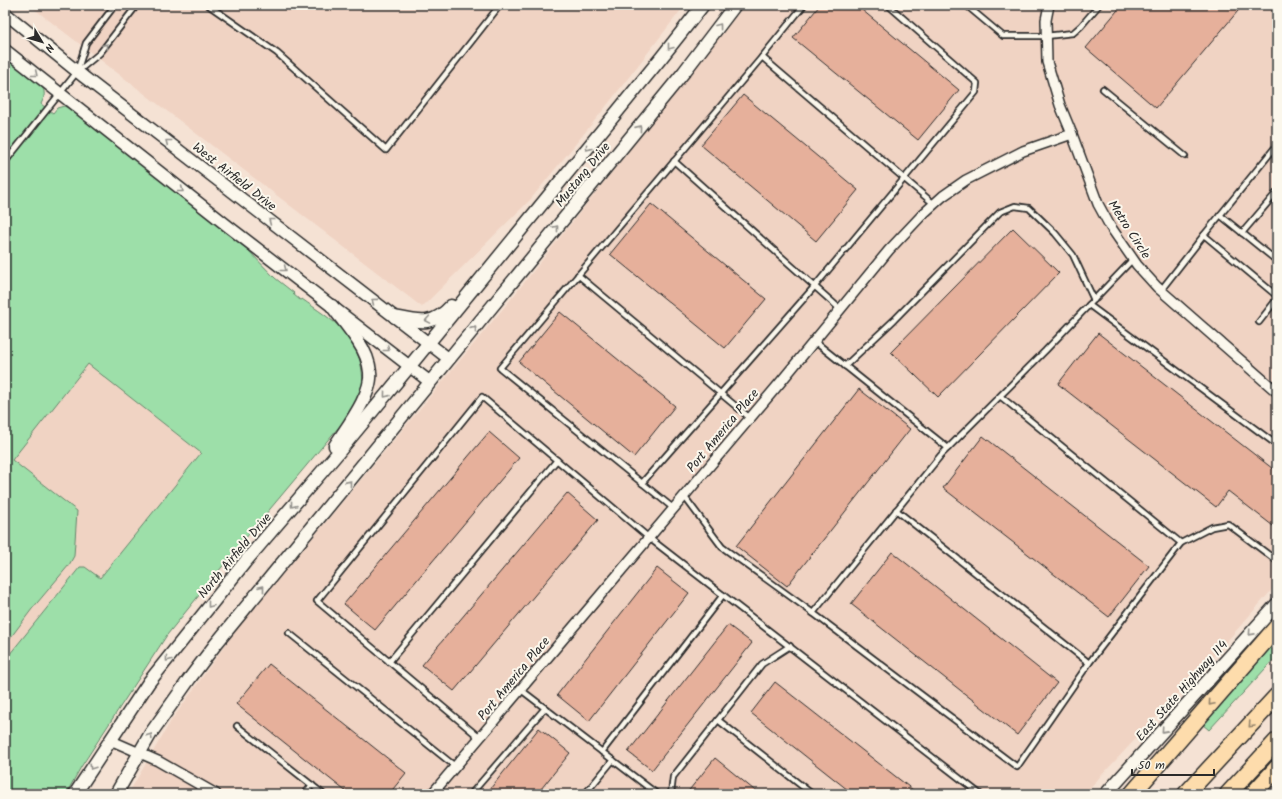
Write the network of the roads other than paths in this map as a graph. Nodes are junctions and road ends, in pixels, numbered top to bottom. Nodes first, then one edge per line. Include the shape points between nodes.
1 (115, 5) edge
2 (137, 5) edge
3 (208, 5) edge
4 (500, 5) edge
5 (703, 5) edge
6 (735, 5) edge
7 (804, 5) edge
8 (888, 5) edge
9 (966, 5) edge
10 (1049, 5) edge
11 (1099, 5) edge
12 (5, 13) edge
13 (1046, 36) junction
14 (5, 50) edge
15 (762, 57) junction
16 (77, 72) junction
17 (1103, 89) dead end
18 (60, 94) junction
19 (1072, 134) junction
20 (1277, 144) edge
21 (1185, 156) dead end
22 (674, 161) junction
23 (5, 162) edge
24 (904, 178) junction
25 (1277, 192) edge
26 (934, 204) junction
27 (1220, 215) junction
28 (525, 226) junction
29 (1242, 233) junction
30 (1204, 235) junction
31 (1133, 260) junction
32 (1277, 261) edge
33 (578, 275) junction
34 (815, 286) junction
35 (1161, 290) junction
36 (1277, 298) edge
37 (1094, 300) junction
38 (1089, 305) junction
39 (332, 306) junction
40 (840, 309) junction
41 (394, 317) junction
42 (1259, 322) dead end
43 (814, 341) junction
44 (428, 343) junction
45 (449, 359) junction
46 (409, 366) junction
47 (846, 366) junction
48 (430, 382) junction
49 (1277, 392) edge
50 (721, 394) junction
51 (1000, 396) junction
52 (750, 418) junction
53 (1277, 445) edge
54 (948, 448) junction
55 (557, 460) junction
56 (642, 483) junction
57 (306, 491) junction
58 (683, 496) junction
59 (672, 508) junction
60 (896, 510) junction
61 (648, 537) junction
62 (1181, 543) junction
63 (1277, 561) edge
64 (723, 595) junction
65 (1277, 604) edge
66 (813, 613) junction
67 (1277, 627) edge
68 (289, 632) dead end
69 (790, 646) junction
70 (389, 662) junction
71 (1088, 663) junction
72 (520, 689) junction
73 (1277, 696) edge
74 (545, 708) junction
75 (718, 720) junction
76 (237, 726) dead end
77 (480, 738) junction
78 (110, 740) junction
79 (1277, 741) edge
80 (602, 752) junction
81 (139, 753) junction
82 (613, 760) junction
83 (456, 767) junction
84 (1277, 768) edge
85 (312, 786) junction
86 (75, 794) edge
87 (116, 794) edge
88 (216, 794) edge
89 (305, 794) edge
90 (322, 794) edge
91 (432, 794) edge
92 (471, 794) edge
93 (585, 794) edge
94 (657, 794) edge
95 (671, 794) edge
96 (812, 794) edge
97 (980, 794) edge
98 (1106, 794) edge
99 (1132, 794) edge
100 (1186, 794) edge
101 (1228, 794) edge
102 (1254, 794) edge

1 - 16 lane via 86,43
16 -> 2 lane via 100,54
3 - 4 lane via 277,53 386,150
5 -> 28 main road, Mustang Drive
45 -> 6 main road, Mustang Drive via 684,72
7 - 15 lane
8 - 24 lane via 977,84 976,92
9 - 13 lane via 1003,36
10 - 13 street, Metro Circle
11 - 13 lane via 1073,33
12 - 16 street, West Airfield Drive
13 - 19 street, Metro Circle via 1047,62
14 -> 18 street
15 - 22 lane
15 - 24 lane
16 - 18 lane
41 -> 16 street, West Airfield Drive
17 - 21 lane
18 - 23 lane
18 -> 39 street
19 - 26 street, Port America Place via 1001,161 966,180
19 - 31 street, Metro Circle via 1098,204
20 - 27 lane
22 - 33 lane
22 - 34 lane
24 - 26 lane
24 - 34 lane
25 - 29 lane
26 - 40 street, Port America Place via 889,250
27 - 29 lane
27 - 30 lane
28 -> 41 main road via 444,314 431,321
28 - 44 main road, Mustang Drive
29 - 32 lane
30 - 35 lane
30 - 36 lane
31 - 35 street, Metro Circle
31 - 37 lane
33 - 50 lane
33 - 56 lane via 500,368
34 - 40 lane
34 - 50 lane
35 - 49 street, Metro Circle
36 - 42 lane
37 - 38 lane
37 - 47 lane via 1073,255 1055,233 1029,208 1015,206 1000,212
38 - 51 lane
38 - 53 lane
39 -> 46 street
39 - 57 main road via 358,340 371,373 368,391 361,405
40 - 43 street, Port America Place
41 - 44 street, West Airfield Drive
43 - 47 lane
43 - 52 street, Port America Place
44 - 45 street, West Airfield Drive
44 - 46 main road, North Airfield Drive
45 - 48 main road
46 - 48 street
46 -> 57 main road, North Airfield Drive
47 - 54 lane
81 -> 48 main road via 215,645
50 - 52 lane
50 - 56 lane
51 - 54 lane
51 - 62 lane
52 - 58 street, Port America Place
54 - 60 lane
55 - 61 lane
55 - 70 lane
55 - 70 lane via 482,397 316,601
56 - 59 lane
57 -> 78 main road, North Airfield Drive via 244,562 149,682
58 - 59 street, Port America Place
58 - 66 lane via 722,547
59 - 61 street, Port America Place
60 - 66 lane
60 - 71 lane
61 - 64 lane
61 - 72 street, Port America Place
62 - 63 lane via 1212,527 1228,524
62 - 71 lane
64 - 69 lane
64 - 80 lane
65 -> 98 main road, East State Highway 114
66 - 71 lane via 1017,768
67 -> 99 highway
68 - 83 lane
69 - 75 lane via 762,664
69 - 97 lane
70 - 77 lane
72 - 74 lane
72 - 77 street, Port America Place
73 -> 100 highway
74 - 80 lane
74 - 92 lane
75 - 95 lane via 673,777
75 - 96 lane
76 - 85 lane
77 - 83 street, Port America Place
78 - 81 street
78 -> 86 main road, North Airfield Drive
79 - 101 highway
80 - 82 lane
81 - 87 main road
81 - 88 street
82 - 93 lane
82 - 94 lane
83 - 91 street, Port America Place
84 - 102 highway
85 - 89 lane
85 - 90 lane

